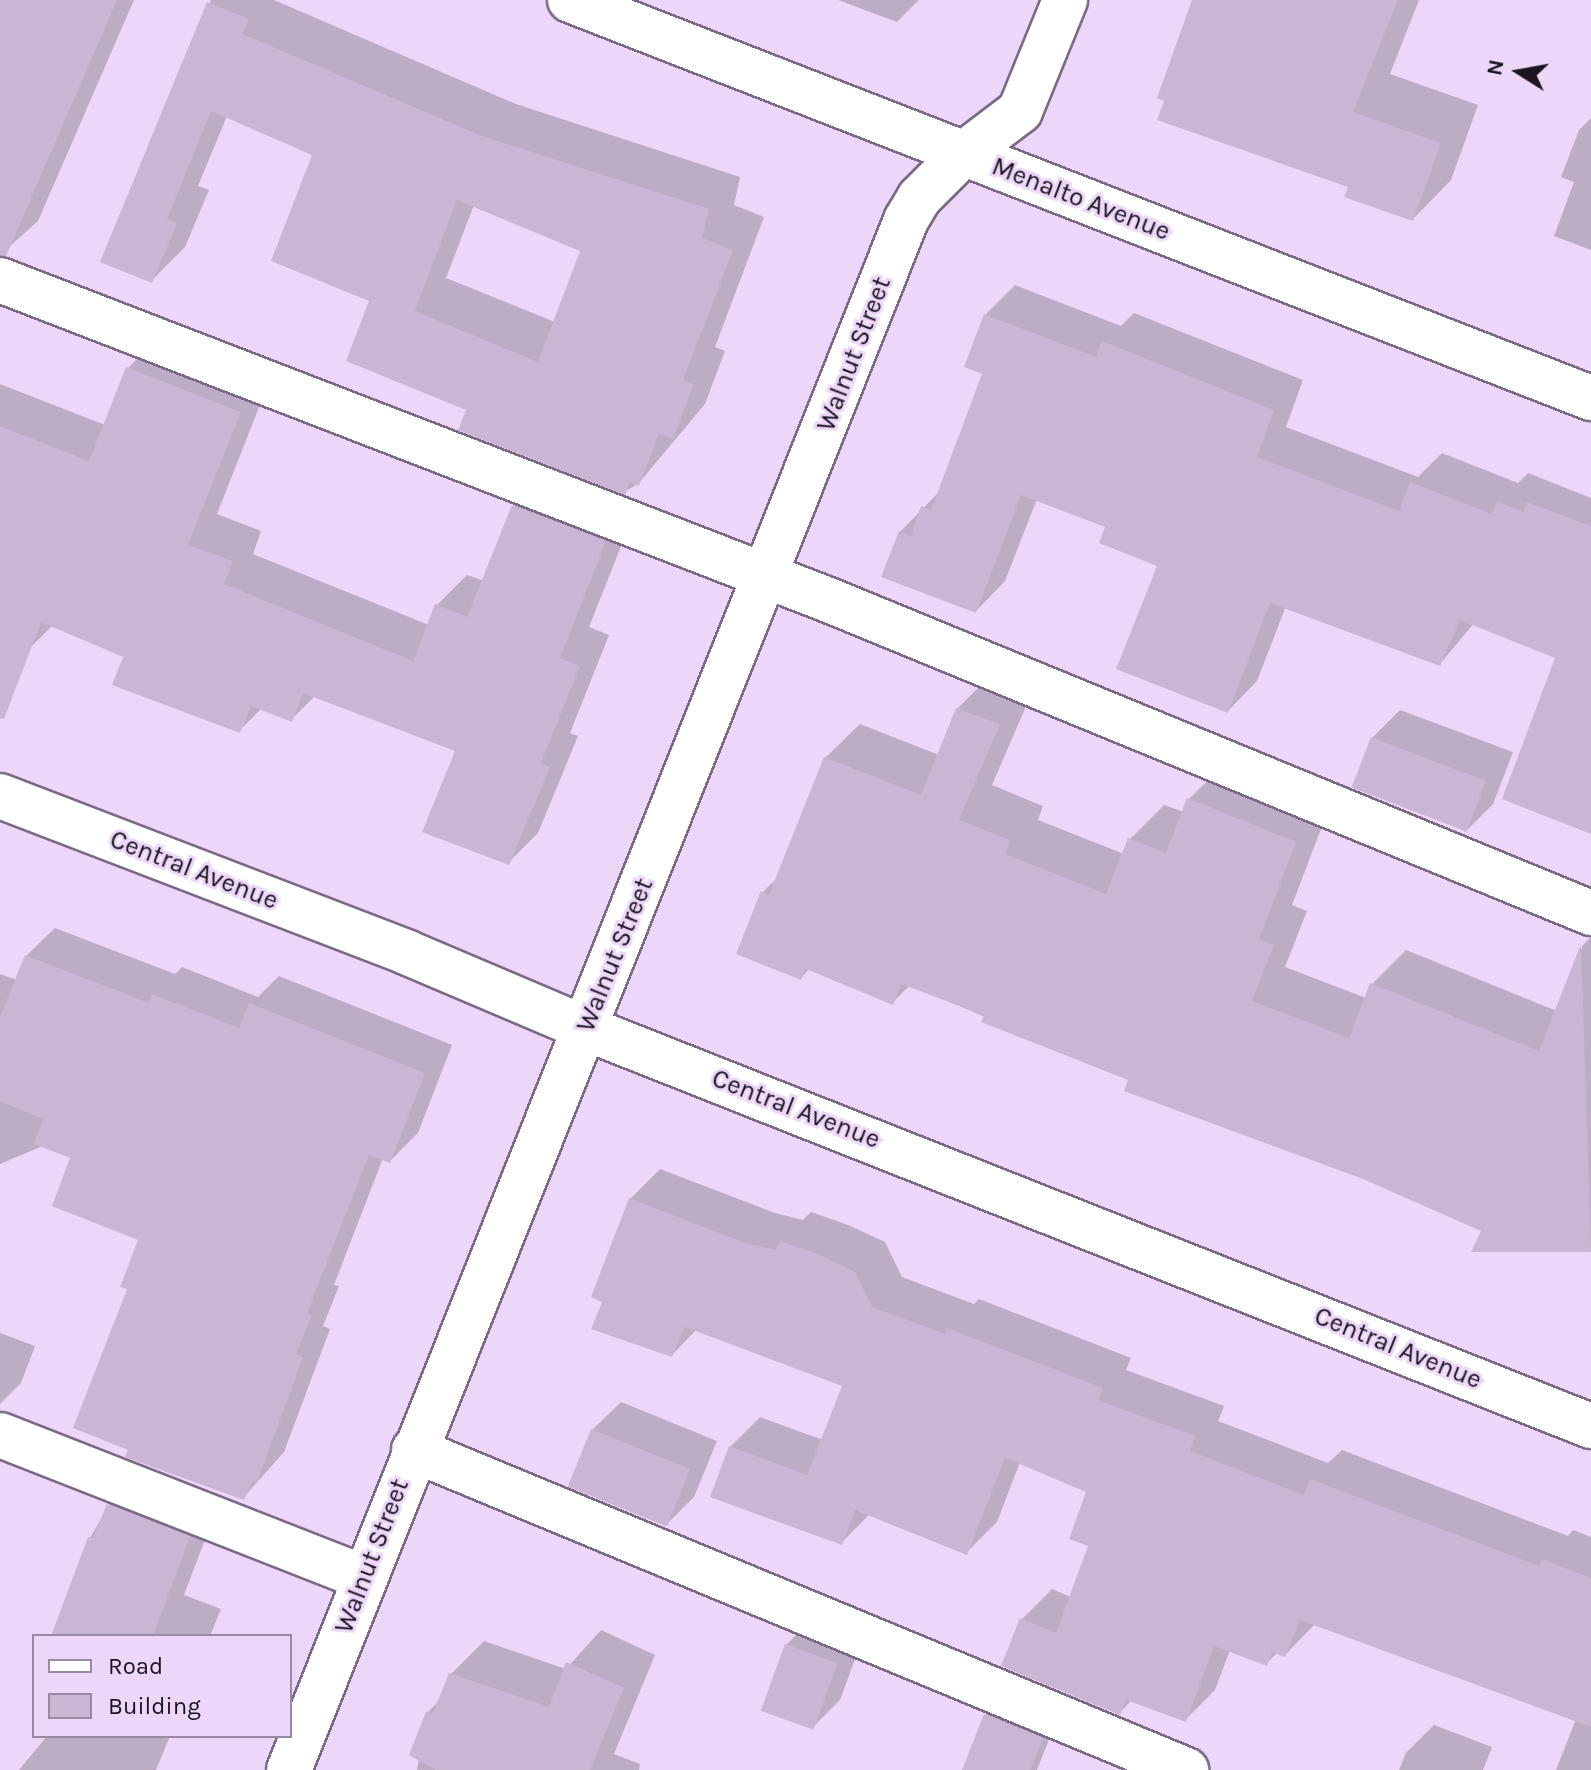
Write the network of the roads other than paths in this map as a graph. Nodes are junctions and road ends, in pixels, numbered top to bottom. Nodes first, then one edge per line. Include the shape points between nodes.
1 (570, 0) edge
2 (1065, 0) edge
3 (962, 155) junction
4 (0, 280) edge
5 (1591, 398) edge
6 (769, 576) junction
7 (0, 796) edge
8 (1591, 913) edge
9 (585, 1028) junction
10 (1591, 1426) edge
11 (0, 1435) edge
12 (414, 1450) junction
13 (363, 1577) junction
14 (289, 1770) edge
15 (1186, 1770) edge

1 - 3 street, Menalto Avenue
2 - 3 street, Walnut Street via 1020,111
3 - 5 street, Menalto Avenue via 1038,180
3 - 6 street, Walnut Street via 919,198 906,220
4 - 6 street
6 - 8 street
6 - 9 street, Walnut Street
7 - 9 street, Central Avenue via 406,952
9 - 10 street, Central Avenue
9 - 12 street, Walnut Street
11 - 13 street
12 - 13 street, Walnut Street
12 - 15 street
13 - 14 street, Walnut Street

